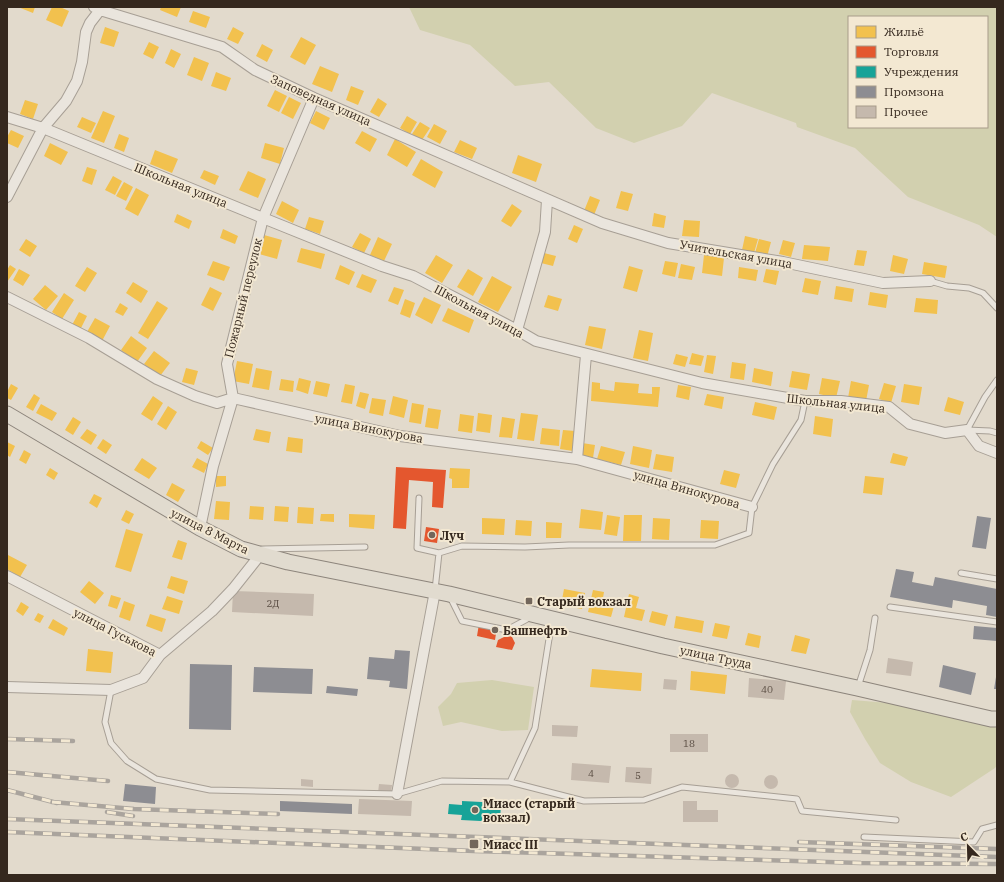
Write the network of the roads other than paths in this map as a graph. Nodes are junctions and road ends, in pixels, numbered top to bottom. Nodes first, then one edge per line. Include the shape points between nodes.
1 (97, 8) edge
2 (314, 98) junction
3 (7, 117) edge
4 (42, 128) junction
5 (7, 197) edge
6 (547, 200) junction
7 (263, 218) junction
8 (930, 280) joint
9 (7, 297) edge
10 (997, 308) edge
11 (516, 330) junction
12 (586, 354) junction
13 (997, 380) edge
14 (233, 398) junction
15 (805, 401) junction
16 (7, 414) edge
17 (967, 430) junction
18 (997, 434) edge
19 (997, 453) edge
20 (577, 459) junction
21 (419, 498) dead end
22 (752, 507) junction
23 (200, 528) junction
24 (365, 547) dead end
25 (241, 549) junction
26 (439, 553) junction
27 (260, 555) junction
28 (961, 573) dead end
29 (7, 576) edge
30 (997, 579) edge
31 (442, 593) junction
32 (890, 607) dead end
33 (535, 615) junction
34 (875, 618) dead end
35 (552, 619) junction
36 (997, 622) edge
37 (160, 656) junction
38 (7, 687) edge
39 (858, 688) junction
40 (111, 690) junction
41 (995, 720) edge
42 (510, 782) junction
43 (397, 794) junction
44 (896, 820) dead end
45 (997, 825) edge
46 (864, 837) dead end

1 - 2 street, Заповедная улица via 222,47 255,70
1 - 4 street via 86,32 78,80 66,100
2 - 6 street, Заповедная улица
2 - 7 street, Пожарный переулок
3 - 4 street, Школьная улица
4 - 5 street
4 - 7 street, Школьная улица
6 - 8 street, Учительская улица via 602,223 668,242 831,271 883,283
6 - 11 street via 545,232
7 - 11 street, Школьная улица via 413,276
7 - 14 street, Пожарный переулок via 227,364
8 - 10 lane via 983,293
9 - 14 street, улица Винокурова via 89,338 157,379 195,396 217,402
11 - 12 street, Школьная улица via 536,342
12 - 15 street, Школьная улица via 702,383
12 - 20 street
13 - 17 lane
14 - 20 street, улица Винокурова via 400,436
14 - 23 street, Пожарный переулок via 213,466
15 - 17 street, Школьная улица via 841,401 889,407 910,424 945,433
15 - 22 lane via 801,420 773,464
16 - 23 main road, улица 8 Марта
17 - 18 lane via 990,431
17 - 19 street via 979,446
20 - 22 street, улица Винокурова
21 - 26 lane via 416,548
22 - 26 lane via 749,533 715,545 462,546
23 - 25 main road, улица 8 Марта
24 - 25 lane
25 - 27 main road, улица 8 Марта
26 - 31 lane
27 - 31 main road, улица 8 Марта
27 - 37 street, улица Гуськова via 233,589
28 - 30 lane
29 - 37 street, улица Гуськова
31 - 33 main road, улица Труда
31 - 33 lane via 462,621 506,630
31 - 43 street
32 - 36 lane
33 - 35 main road, улица Труда
34 - 39 lane via 870,650
35 - 39 main road, улица Труда
35 - 42 lane via 535,728
37 - 40 street via 143,678
38 - 40 street
39 - 41 main road, улица Труда
40 - 43 lane via 105,722 111,743 128,761 156,779 210,790
42 - 43 lane via 442,781
42 - 44 lane via 584,801 644,800 682,787 797,799 802,811
45 - 46 lane via 982,829 974,842

